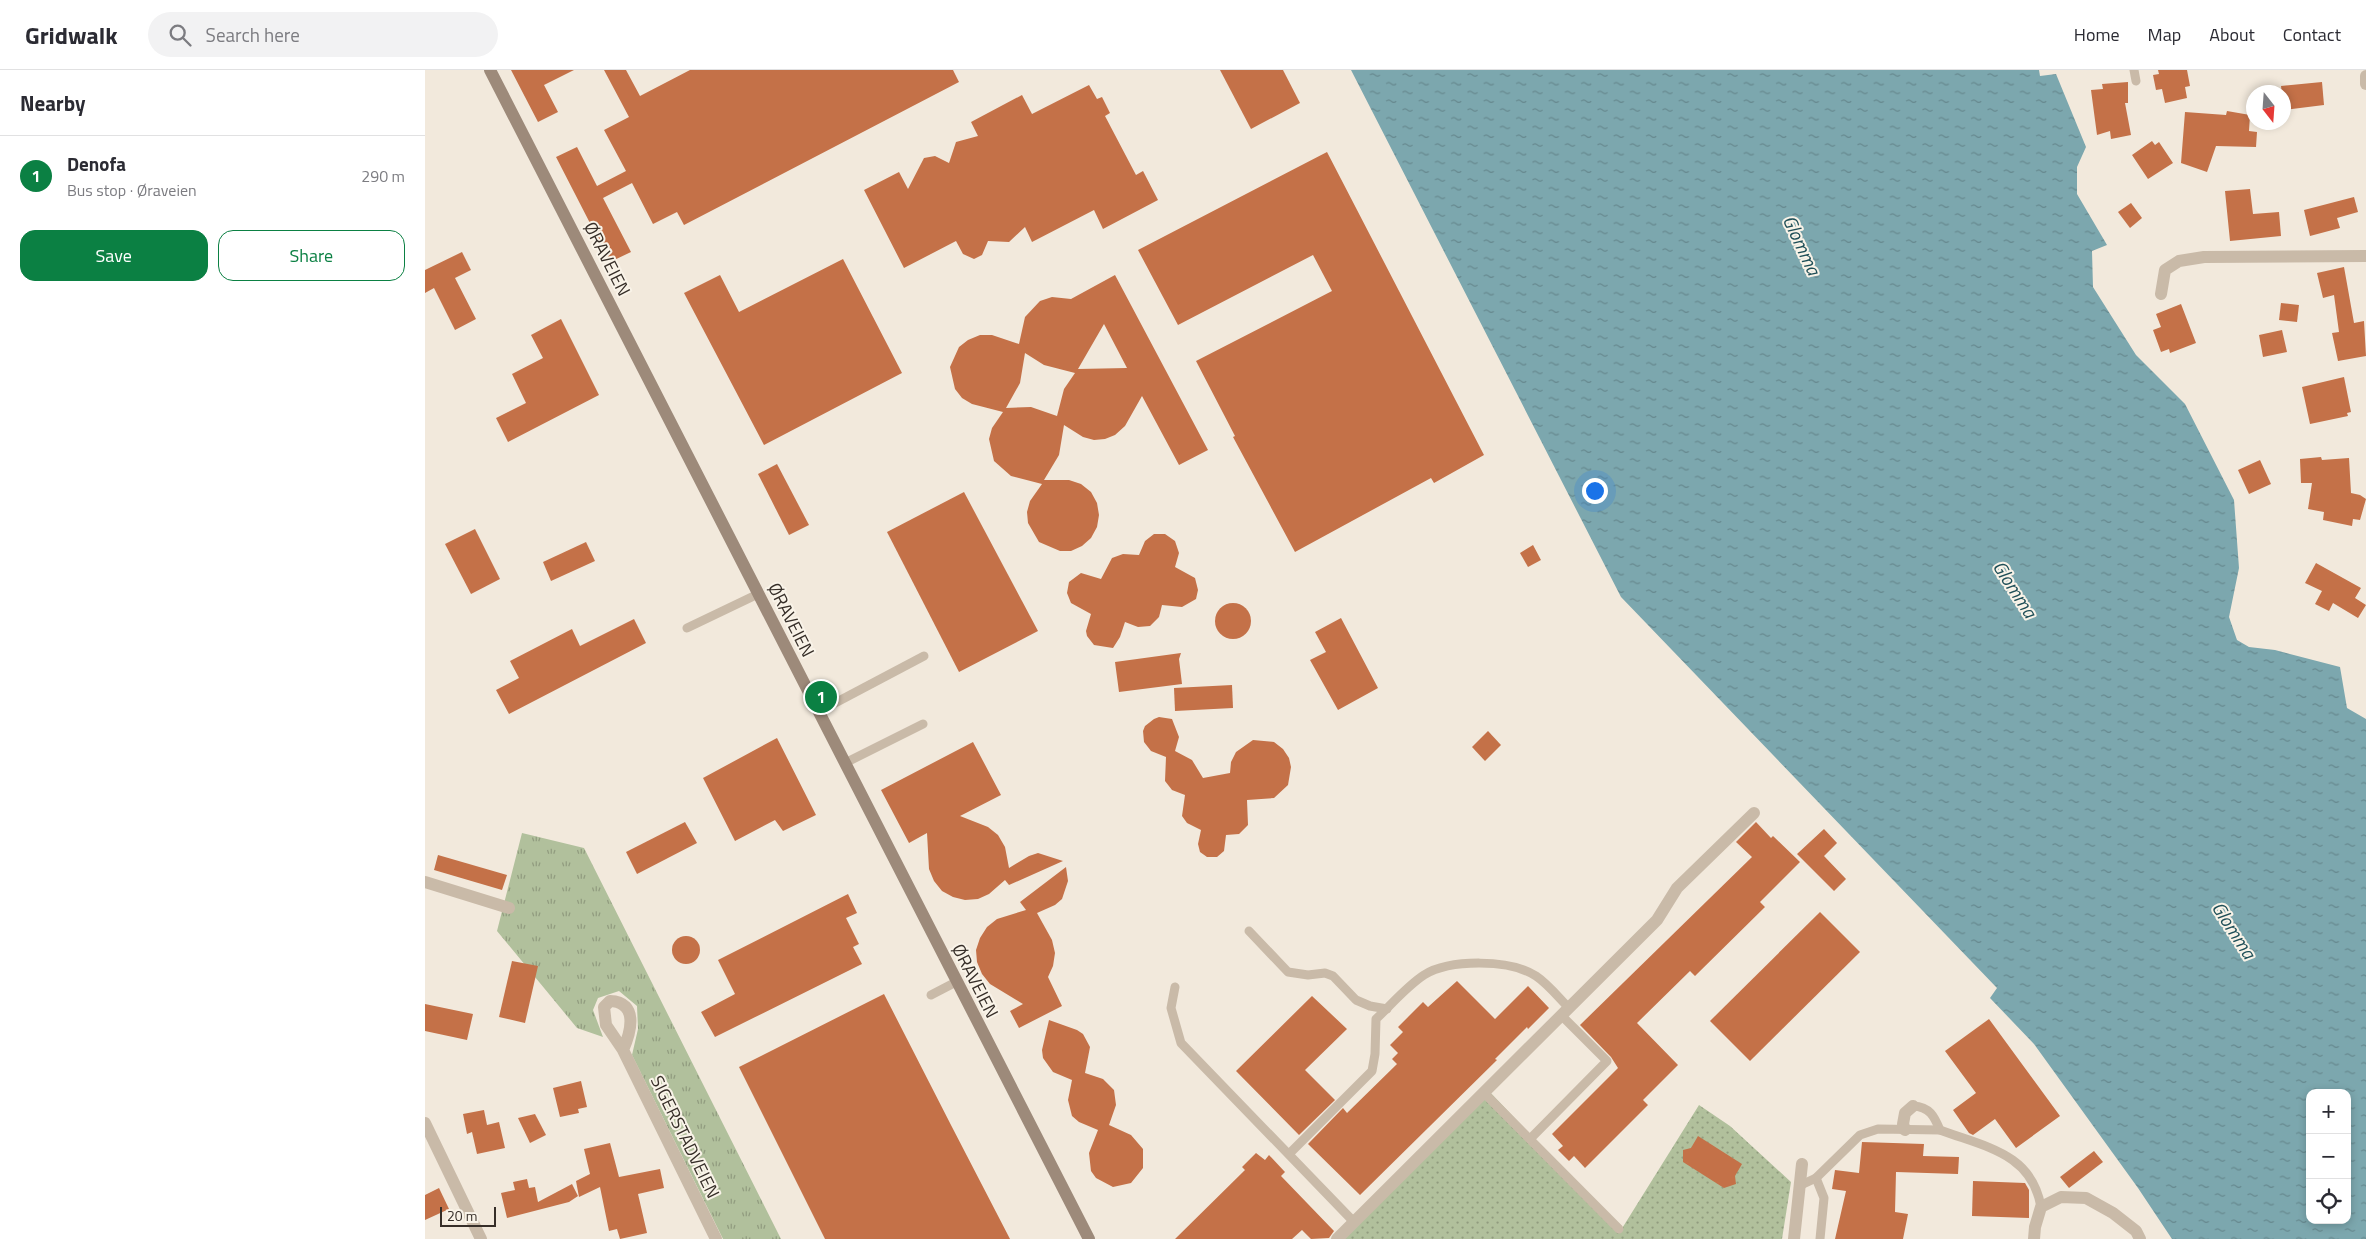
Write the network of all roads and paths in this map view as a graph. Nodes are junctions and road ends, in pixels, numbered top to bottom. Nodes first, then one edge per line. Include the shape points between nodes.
1 (490, 70) edge
2 (2135, 70) edge
3 (2366, 76) edge
4 (2136, 81) dead end
5 (2366, 84) edge
6 (2366, 256) edge
7 (2161, 294) dead end
8 (758, 594) junction
9 (687, 628) dead end
10 (923, 656) dead end
11 (819, 712) junction
12 (923, 724) dead end
13 (845, 763) junction
14 (1754, 813) dead end
15 (425, 882) edge
16 (509, 908) dead end
17 (1249, 931) dead end
18 (956, 982) junction
19 (1175, 987) dead end
20 (931, 995) dead end
21 (1387, 1009) junction
22 (1565, 1012) junction
23 (623, 1050) dead end
24 (1484, 1093) junction
25 (1913, 1106) joint
26 (425, 1123) edge
27 (1905, 1130) junction
28 (1940, 1130) junction
29 (1530, 1139) junction
30 (1289, 1154) junction
31 (1802, 1164) dead end
32 (1816, 1178) junction
33 (1801, 1185) junction
34 (2041, 1207) junction
35 (1355, 1222) junction
36 (1619, 1229) dead end
37 (481, 1239) edge
38 (716, 1239) edge
39 (1089, 1239) edge
40 (1337, 1239) edge
41 (1794, 1239) edge
42 (1820, 1239) edge
43 (2034, 1239) edge
44 (2140, 1239) edge

1 - 8 street, ØRAVEIEN
2 - 4 lane
3 - 5 street
6 - 7 street via 2204,257 2179,261 2165,270
8 - 9 lane
8 - 11 street, ØRAVEIEN
10 - 11 lane
11 - 13 street, ØRAVEIEN
12 - 13 lane
13 - 18 street, ØRAVEIEN
14 - 22 street via 1677,888 1657,920
15 - 16 street
17 - 21 lane via 1288,972 1325,973 1333,976 1356,1000
18 - 20 lane
18 - 39 street, ØRAVEIEN
19 - 30 lane via 1171,1008 1181,1043
21 - 22 lane via 1429,973 1449,965 1469,964 1496,965 1535,976
21 - 30 lane via 1376,1020 1371,1071
22 - 24 street
22 - 29 lane via 1607,1061
23 - 38 street, SIGERSTADVEIEN
24 - 29 lane
24 - 35 street
25 - 27 street via 1905,1113
25 - 28 lane via 1925,1107 1933,1114
26 - 37 street
27 - 28 lane
27 - 32 lane via 1878,1129 1860,1135
28 - 34 lane via 2022,1165 2039,1194
29 - 36 lane
30 - 35 lane
31 - 33 street
32 - 33 lane
32 - 42 lane via 1824,1198
33 - 41 street
34 - 43 street
34 - 44 street via 2061,1198 2086,1198 2136,1231
35 - 40 street

